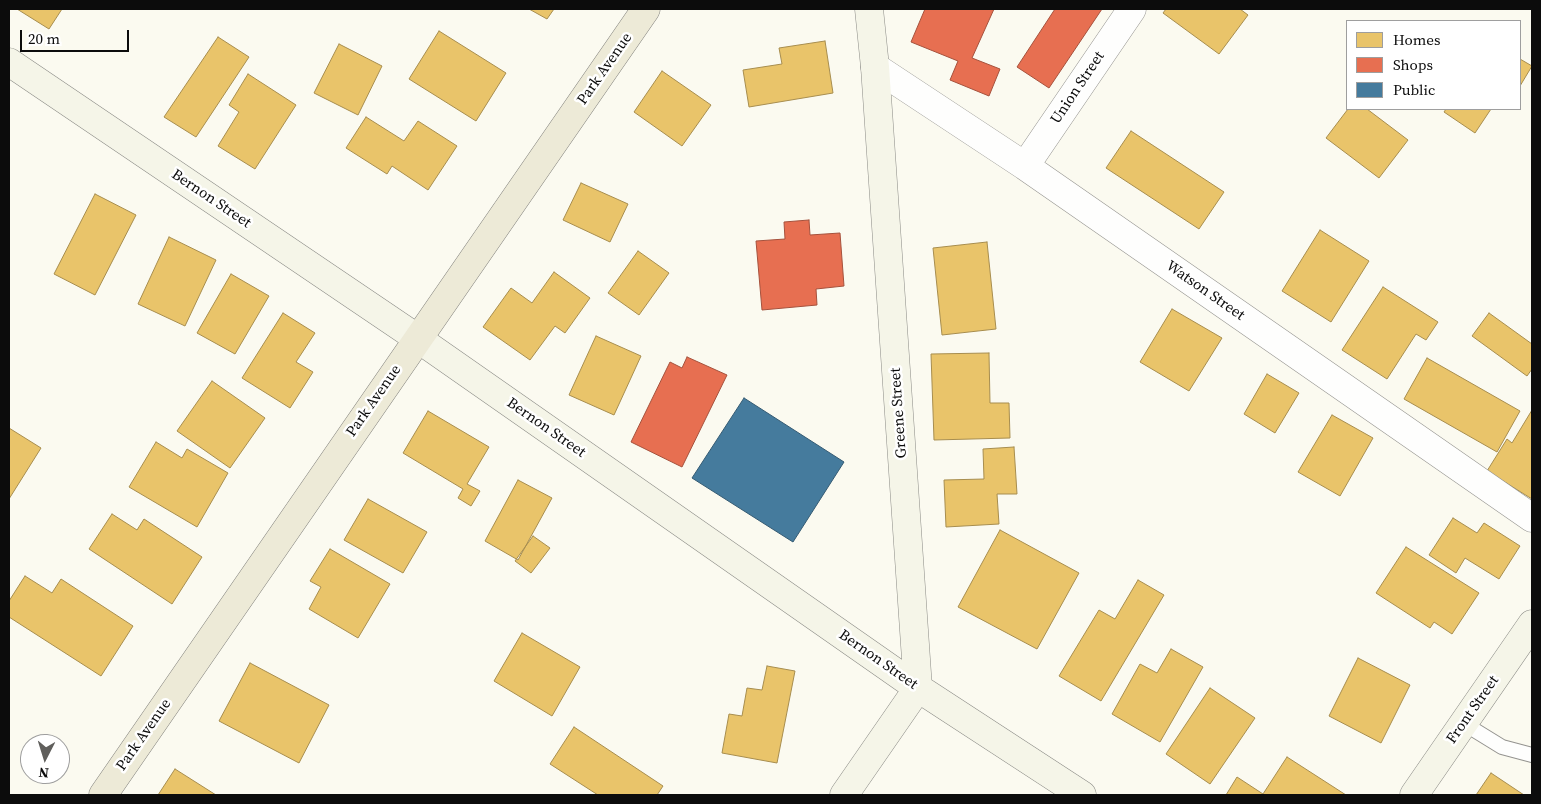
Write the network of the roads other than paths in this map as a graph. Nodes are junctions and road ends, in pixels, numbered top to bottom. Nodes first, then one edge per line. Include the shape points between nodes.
1 (646, 9) edge
2 (869, 9) edge
3 (1132, 9) edge
4 (9, 62) edge
5 (875, 67) junction
6 (1024, 166) junction
7 (417, 338) junction
8 (1532, 518) edge
9 (1531, 628) edge
10 (918, 688) junction
11 (1463, 723) junction
12 (1532, 755) edge
13 (103, 795) edge
14 (844, 795) edge
15 (1082, 795) edge
16 (1414, 795) edge

1 - 7 main road, Park Avenue
2 - 5 main road, Greene Street
3 - 6 street, Union Street
4 - 7 main road, Bernon Street
5 - 6 street, Watson Street
5 - 10 main road, Greene Street
6 - 8 street, Watson Street
7 - 10 main road, Bernon Street
7 - 13 main road, Park Avenue
9 - 11 main road, Front Street
10 - 14 main road
10 - 15 main road, Bernon Street
11 - 12 lane via 1502,747
11 - 16 main road, Front Street

